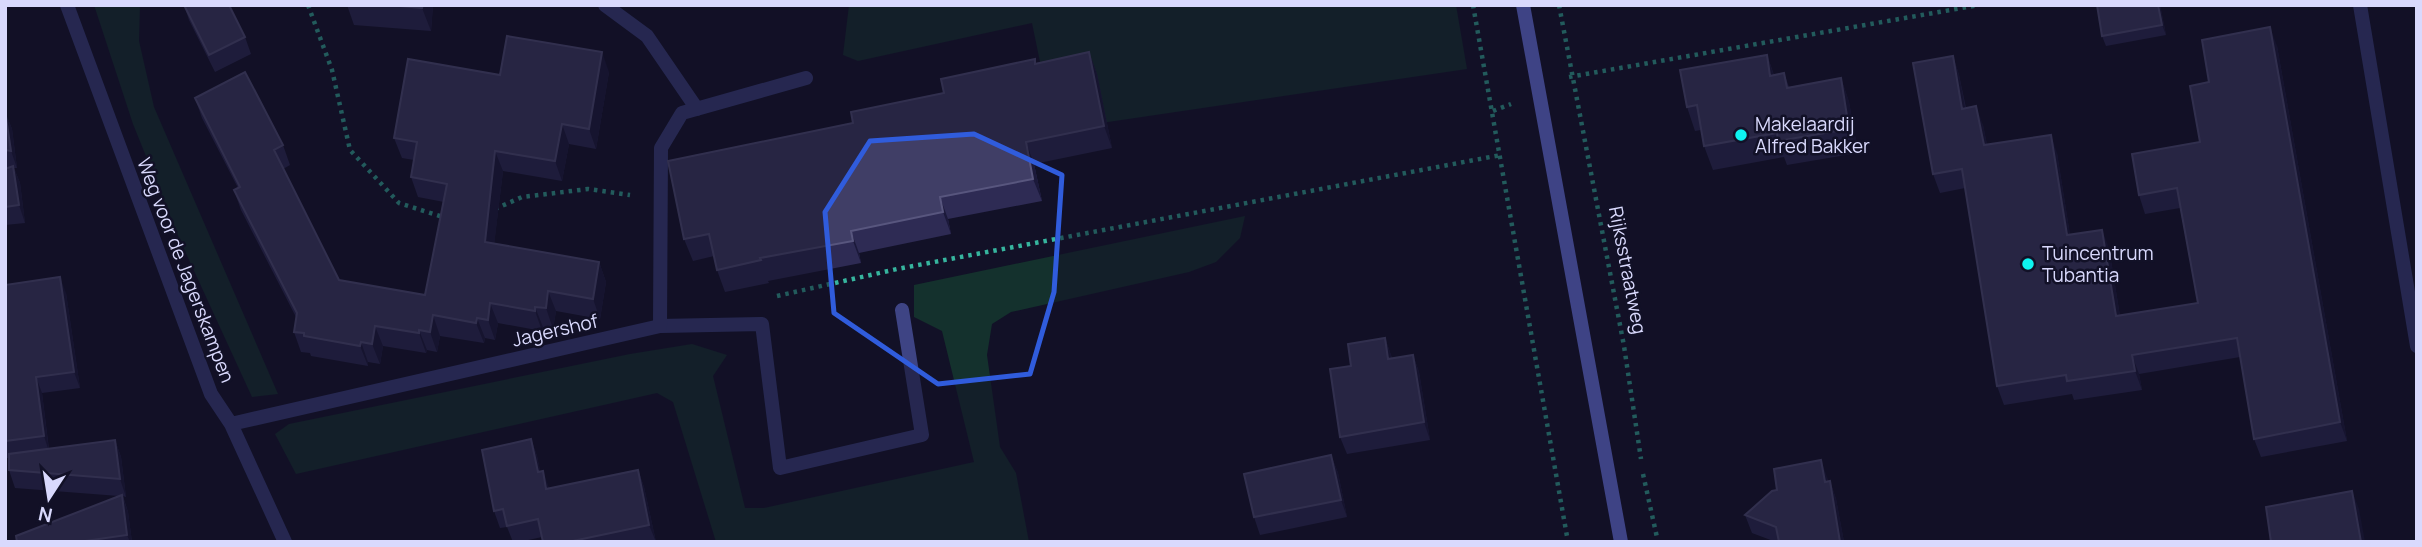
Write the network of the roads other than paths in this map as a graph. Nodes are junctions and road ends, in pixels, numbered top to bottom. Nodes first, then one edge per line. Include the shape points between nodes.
1 (67, 5) edge
2 (605, 5) edge
3 (1522, 5) edge
4 (2360, 5) edge
5 (806, 78) dead end
6 (697, 109) junction
7 (902, 310) dead end
8 (660, 326) junction
9 (2417, 346) edge
10 (231, 424) junction
11 (285, 542) edge
12 (1621, 542) edge

1 - 10 street, Weg voor de Jagerskampen via 211,394
2 - 6 street via 647,36
3 - 12 main road
4 - 9 street
5 - 6 street
6 - 8 street via 682,113 661,148
7 - 8 street, Jagershof via 922,435 780,468 762,324
8 - 10 street, Jagershof
10 - 11 street, Weg voor de Jagerskampen

